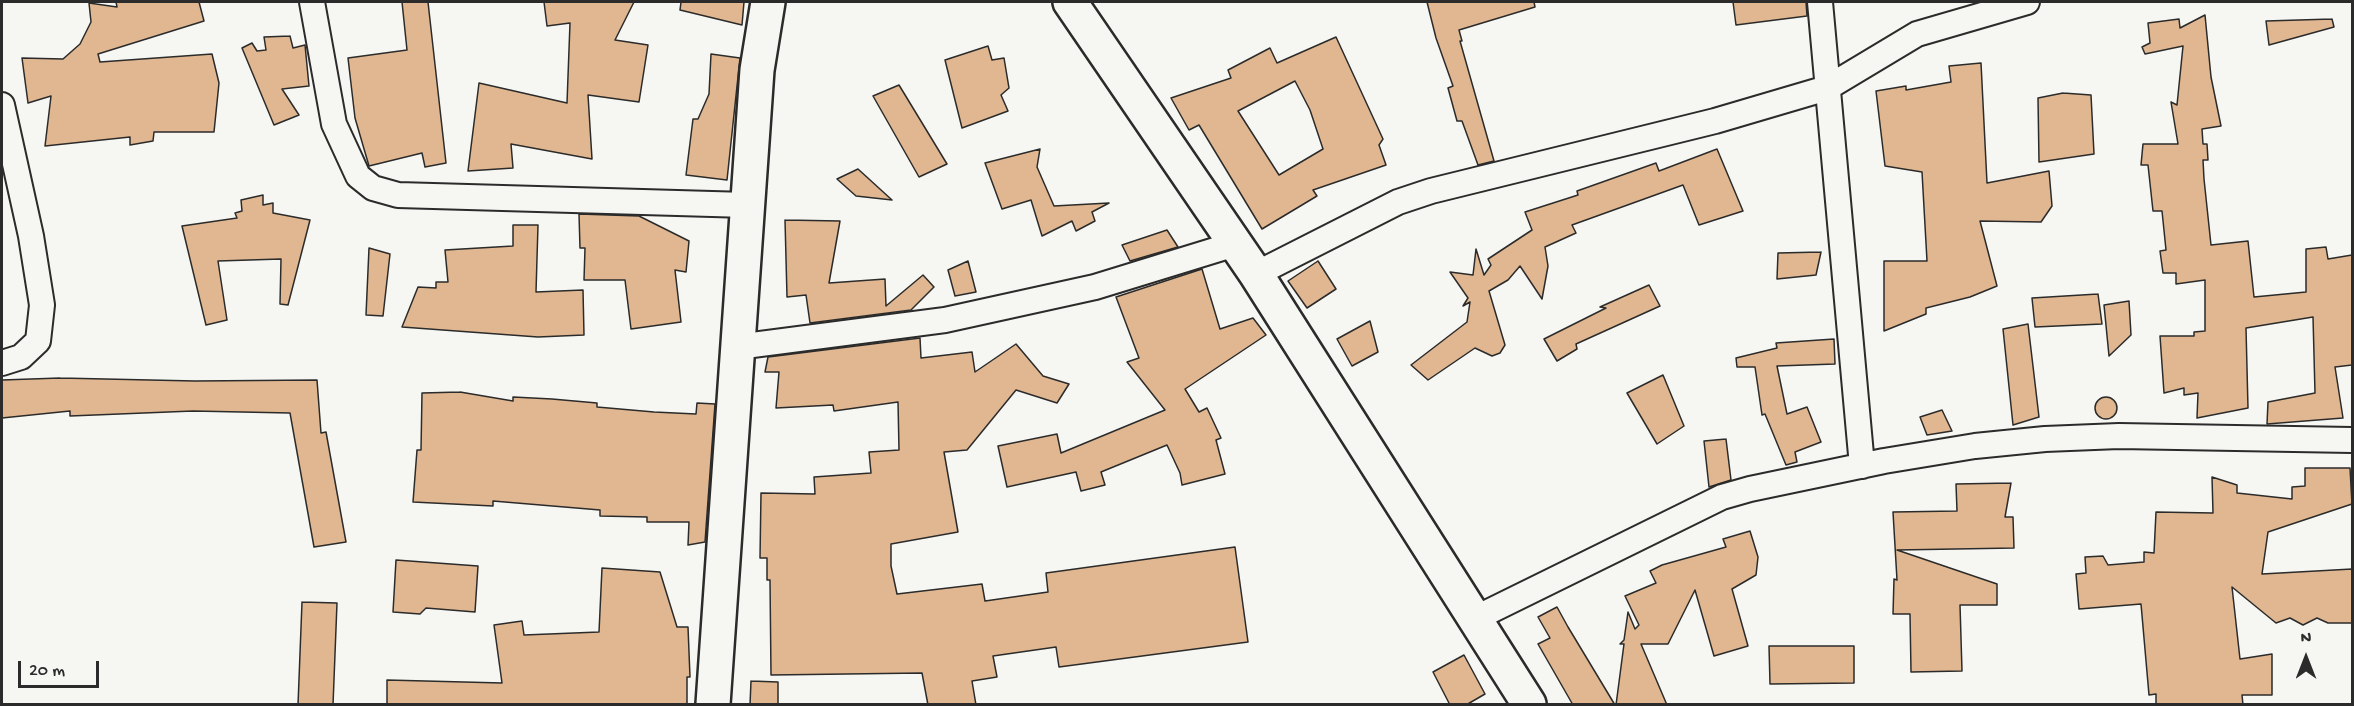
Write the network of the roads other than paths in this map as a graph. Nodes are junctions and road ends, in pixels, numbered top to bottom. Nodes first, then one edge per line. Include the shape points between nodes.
1 (312, 2) edge
2 (768, 2) edge
3 (1070, 2) edge
4 (1820, 2) edge
5 (2027, 2) edge
6 (1827, 88) junction
7 (2, 105) edge
8 (747, 205) junction
9 (1235, 244) junction
10 (1256, 274) junction
11 (737, 347) junction
12 (2, 363) edge
13 (2352, 440) edge
14 (1862, 466) junction
15 (1474, 619) junction
16 (713, 705) edge
17 (1529, 705) edge

1 - 8 street via 334,124 358,176 373,188 398,195
2 - 8 street via 757,69
3 - 9 street
4 - 6 street
5 - 6 street via 1917,34
6 - 10 street via 1715,121 1431,191 1398,202
6 - 14 street
7 - 12 street via 42,305 38,341 21,357
8 - 11 street
9 - 10 street
9 - 11 street via 1095,286 945,320
10 - 15 street
11 - 16 street
13 - 14 street via 2120,436 2045,439 1975,446
14 - 15 street via 1715,500
15 - 17 street

